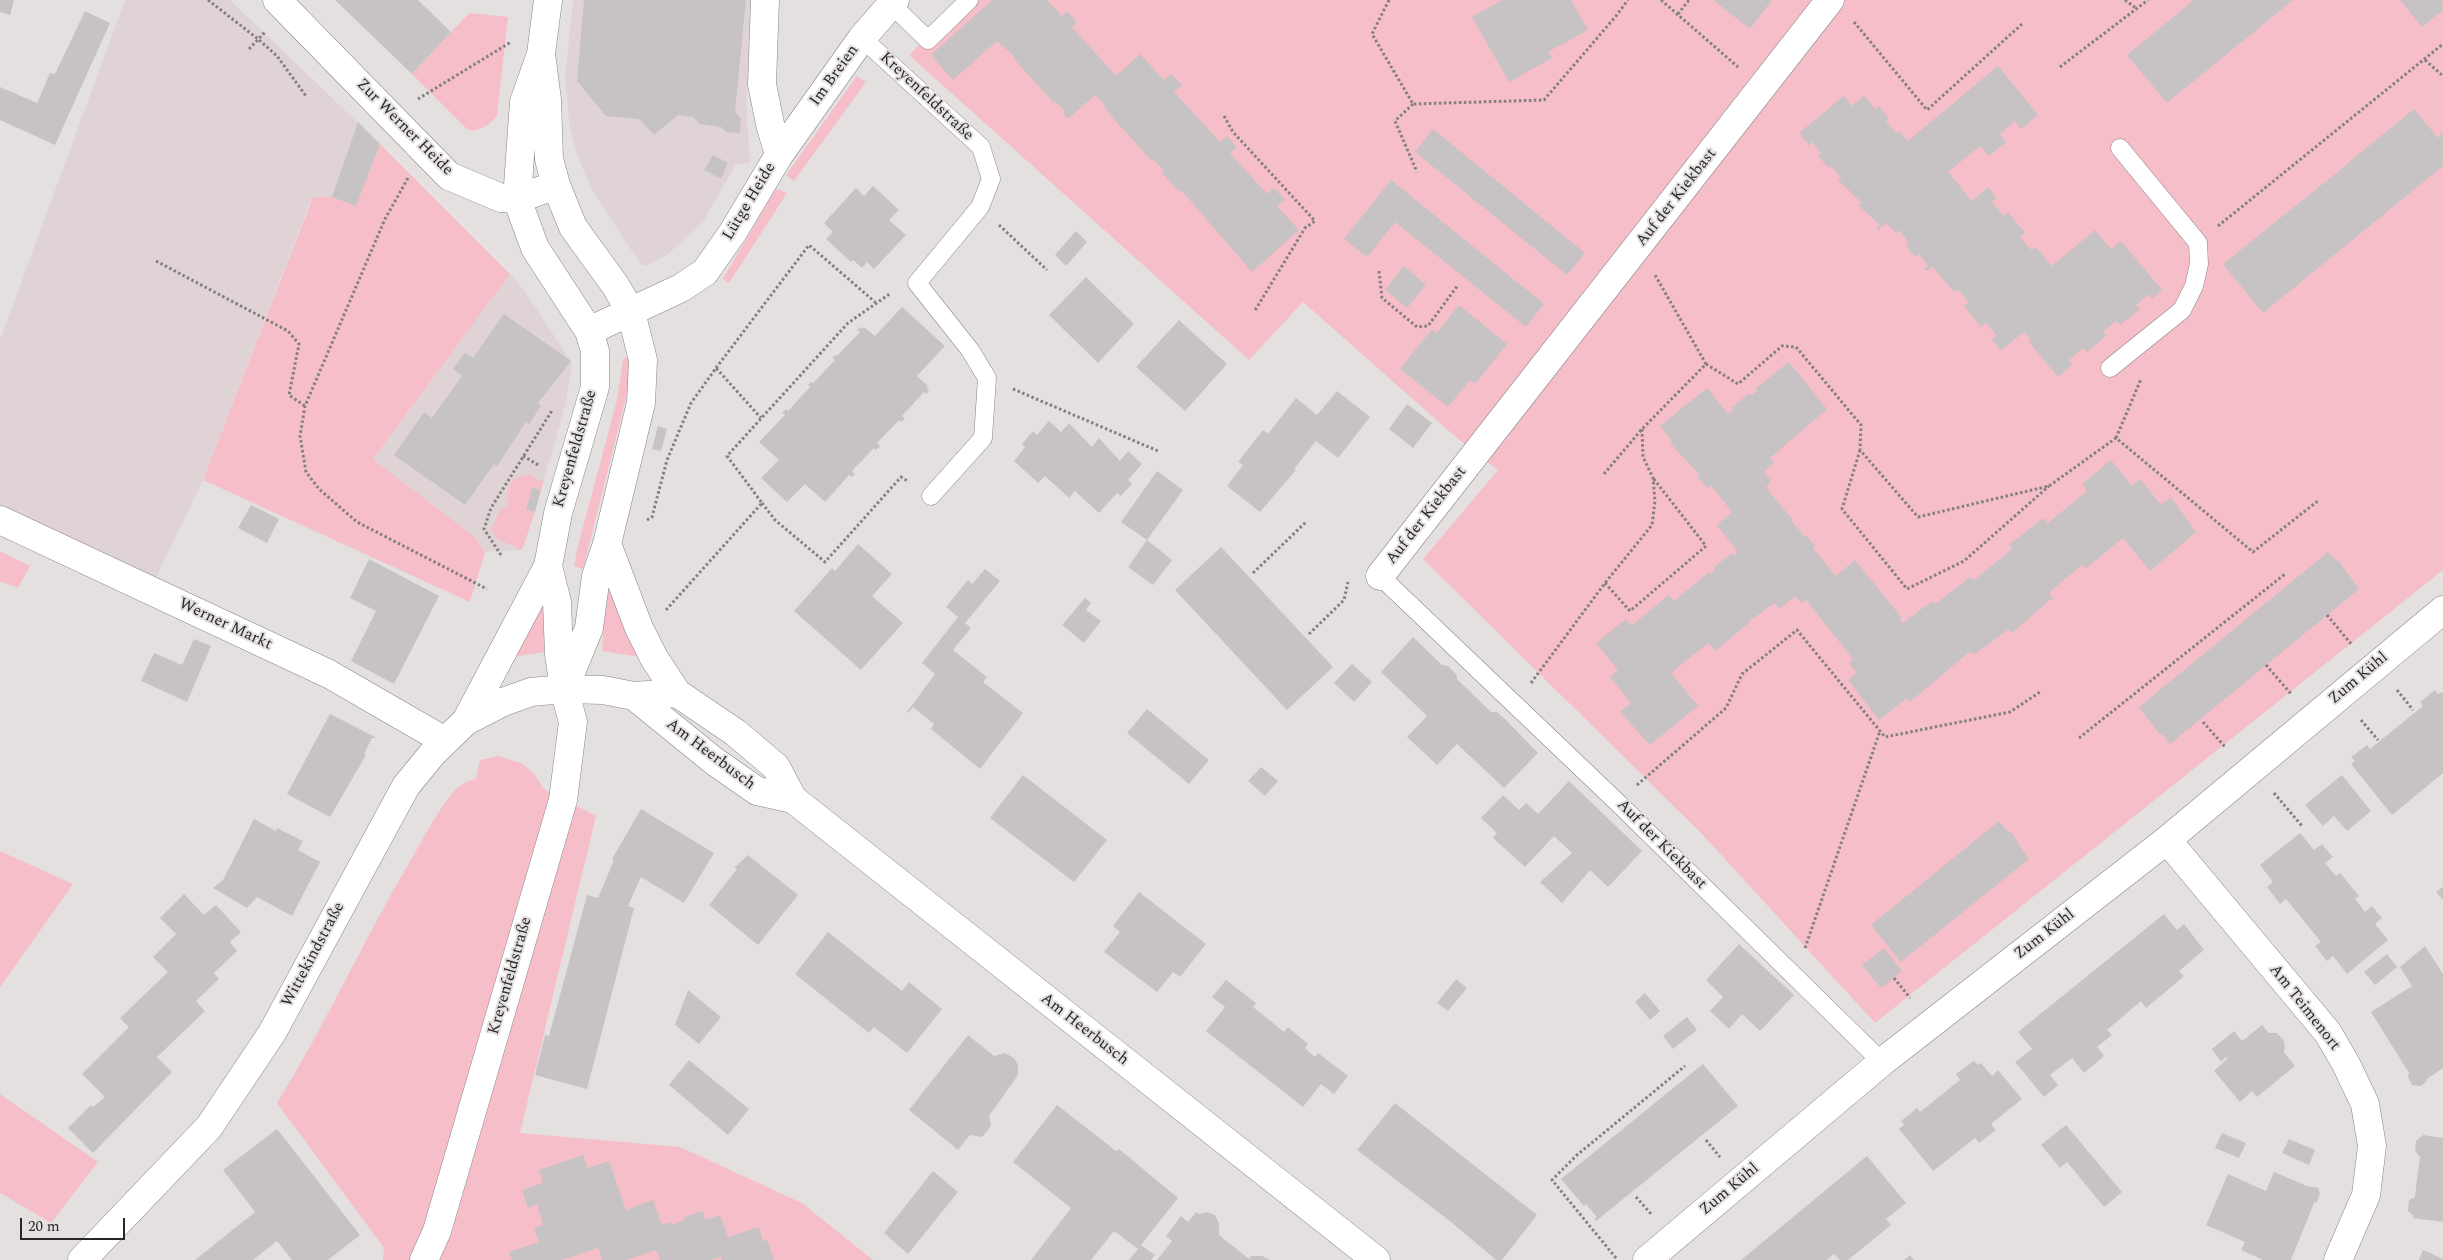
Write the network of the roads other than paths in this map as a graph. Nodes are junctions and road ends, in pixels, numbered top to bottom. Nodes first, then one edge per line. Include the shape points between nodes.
1 (277, 0) edge
2 (765, 0) edge
3 (893, 2) edge
4 (963, 2) edge
5 (1839, 7) edge
6 (546, 11) edge
7 (862, 38) junction
8 (541, 54) junction
9 (2120, 148) dead end
10 (779, 155) junction
11 (556, 185) junction
12 (517, 199) junction
13 (631, 312) junction
14 (589, 331) junction
15 (2110, 368) dead end
16 (931, 496) road end
17 (0, 520) edge
18 (607, 544) junction
19 (548, 566) junction
20 (1380, 576) joint
21 (2443, 610) edge
22 (564, 689) junction
23 (677, 693) junction
24 (634, 696) junction
25 (466, 721) junction
26 (445, 741) junction
27 (793, 799) junction
28 (2167, 840) junction
29 (1882, 1062) junction
30 (82, 1260) edge
31 (424, 1260) edge
32 (1376, 1260) edge
33 (1647, 1260) edge
34 (2338, 1260) edge

1 - 12 street, Zur Werner Heide via 449,176 501,198
2 - 10 street, Lütge Heide via 762,84
3 - 4 lane via 928,40
3 - 7 street, Im Breien
5 - 20 street, Auf der Kiekbast via 1762,88
6 - 8 street, Kreyenfeldstraße
7 - 10 street, Im Breien
7 - 16 lane, Kreyenfeldstraße via 981,147 991,178 980,208 918,283 970,350 987,378 984,438
8 - 11 street, Kreyenfeldstraße via 549,159
8 - 12 street, Kreyenfeldstraße via 524,102
9 - 15 lane via 2198,242 2199,264 2194,286 2182,310
10 - 13 street, Lütge Heide via 705,272 681,288
11 - 12 street
11 - 13 street, Kreyenfeldstraße via 573,227
12 - 14 street, Kreyenfeldstraße via 535,248
13 - 14 street, Lütge Heide
13 - 18 street, Kreyenfeldstraße via 643,360 641,403
14 - 19 street, Kreyenfeldstraße via 595,352 595,387 558,513
17 - 26 street, Werner Markt via 329,674
18 - 22 street, Kreyenfeldstraße via 596,576 589,628
18 - 23 street via 639,628
19 - 22 street, Kreyenfeldstraße via 557,602
19 - 25 street, Kreyenfeldstraße
20 - 29 lane, Auf der Kiekbast
21 - 28 street, Zum Kühl
22 - 24 street, Am Heerbusch via 602,690
22 - 25 street, Wittekindstraße via 531,692
22 - 31 street, Kreyenfeldstraße via 573,722 562,800 437,1231
23 - 24 street, Am Heerbusch
23 - 27 street, Am Heerbusch via 736,733 776,767
24 - 27 street, Am Heerbusch via 714,761 757,791
25 - 26 street, Wittekindstraße
26 - 30 street, Wittekindstraße via 406,786 272,1033 210,1128
27 - 32 street, Am Heerbusch
28 - 29 street, Zum Kühl
28 - 34 street, Am Teimenort via 2328,1033 2365,1104 2372,1146 2366,1196
29 - 33 street, Zum Kühl

